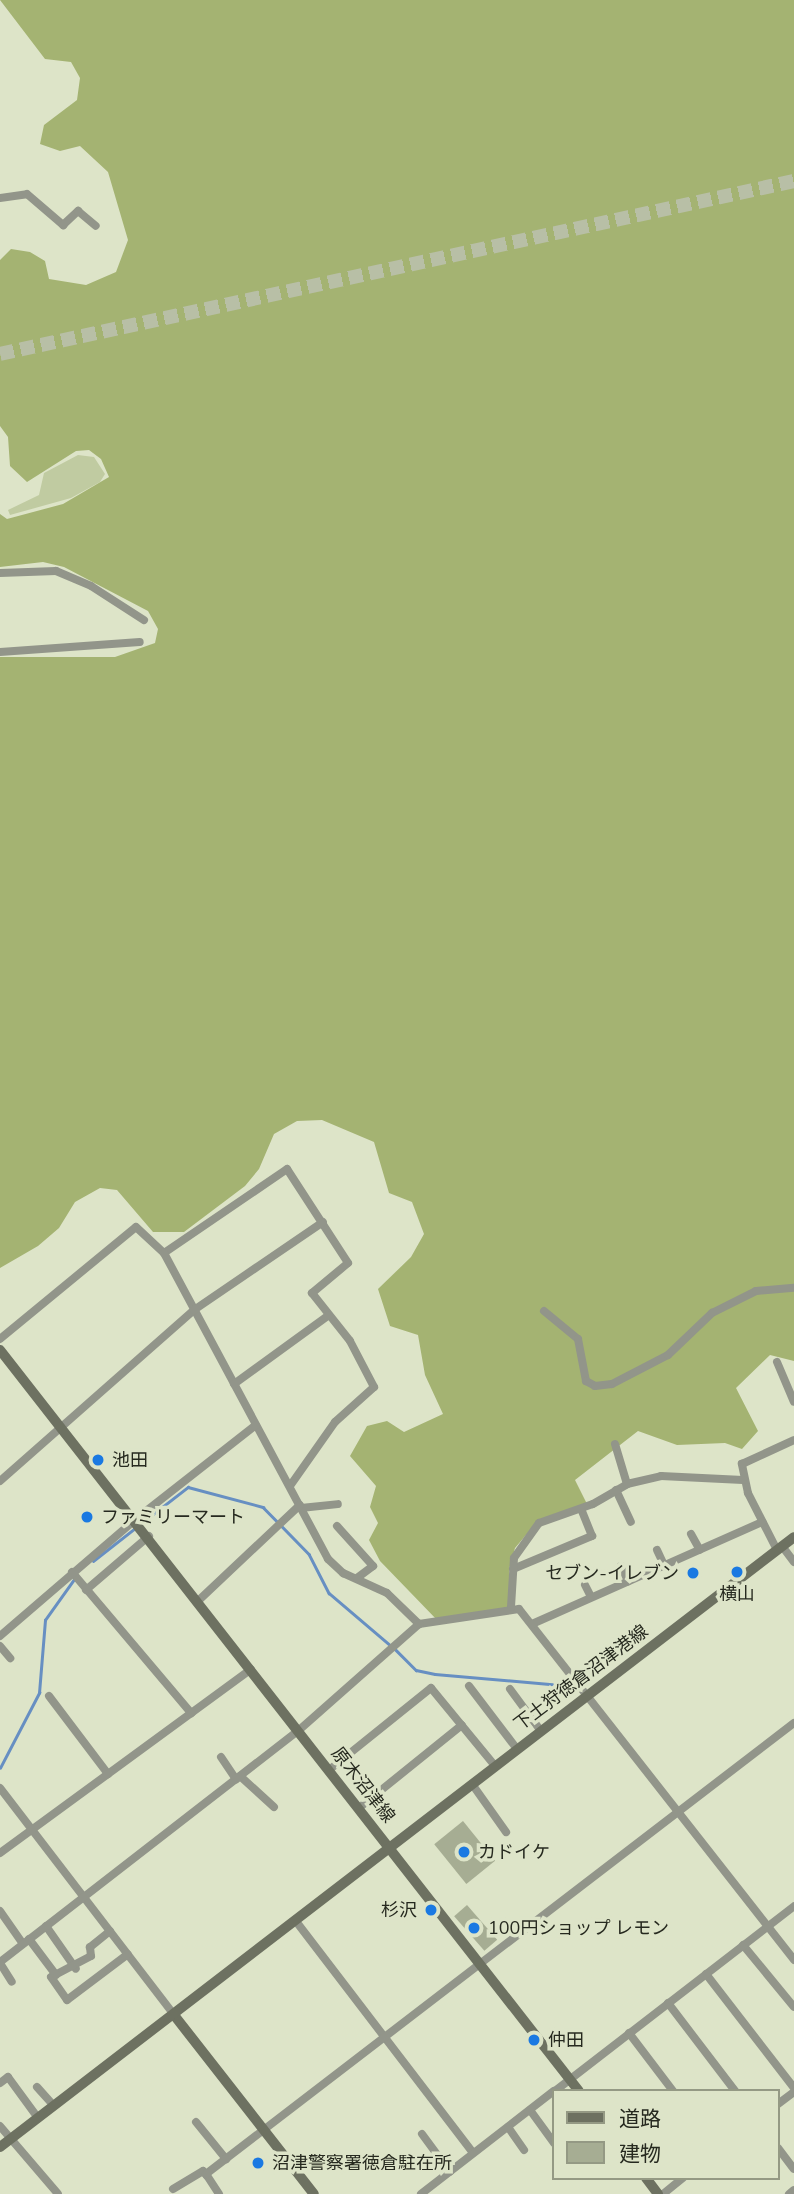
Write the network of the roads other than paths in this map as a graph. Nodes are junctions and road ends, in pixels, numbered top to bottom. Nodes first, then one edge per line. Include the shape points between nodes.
1 (0, 198) edge
2 (96, 226) dead end
3 (0, 573) edge
4 (144, 620) dead end
5 (140, 642) dead end
6 (0, 652) edge
7 (323, 1222) junction
8 (164, 1253) junction
9 (794, 1288) edge
10 (194, 1310) junction
11 (544, 1311) dead end
12 (329, 1315) junction
13 (0, 1339) edge
14 (0, 1350) edge
15 (776, 1362) dead end
16 (234, 1384) junction
17 (794, 1402) edge
18 (256, 1425) junction
19 (65, 1428) junction
20 (794, 1440) edge
21 (615, 1444) dead end
22 (743, 1480) junction
23 (0, 1481) edge
24 (627, 1484) junction
25 (290, 1486) junction
26 (616, 1490) junction
27 (338, 1504) dead end
28 (300, 1506) junction
29 (581, 1508) junction
30 (631, 1522) dead end
31 (762, 1522) junction
32 (141, 1526) junction
33 (337, 1526) dead end
34 (691, 1534) dead end
35 (794, 1537) edge
36 (779, 1548) junction
37 (657, 1550) dead end
38 (700, 1550) junction
39 (794, 1562) edge
40 (664, 1565) junction
41 (621, 1566) dead end
42 (513, 1569) junction
43 (72, 1572) junction
44 (358, 1578) junction
45 (628, 1581) junction
46 (585, 1585) dead end
47 (86, 1591) junction
48 (592, 1597) junction
49 (198, 1601) junction
50 (511, 1607) junction
51 (419, 1624) junction
52 (532, 1624) junction
53 (2, 1632) edge
54 (0, 1646) edge
55 (10, 1658) dead end
56 (251, 1669) junction
57 (469, 1686) dead end
58 (510, 1689) dead end
59 (50, 1696) dead end
60 (587, 1696) junction
61 (191, 1713) junction
62 (794, 1723) edge
63 (462, 1725) junction
64 (298, 1731) junction
65 (541, 1731) junction
66 (517, 1749) junction
67 (221, 1757) dead end
68 (495, 1766) junction
69 (329, 1770) junction
70 (108, 1774) junction
71 (238, 1778) junction
72 (472, 1784) junction
73 (0, 1788) edge
74 (274, 1807) dead end
75 (359, 1808) junction
76 (678, 1812) junction
77 (33, 1829) junction
78 (506, 1832) dead end
79 (390, 1847) junction
80 (0, 1853) edge
81 (85, 1896) junction
82 (794, 1906) edge
83 (0, 1911) edge
84 (295, 1920) junction
85 (46, 1926) junction
86 (767, 1927) junction
87 (110, 1931) junction
88 (26, 1942) junction
89 (743, 1945) junction
90 (128, 1954) junction
91 (794, 1960) edge
92 (0, 1962) edge
93 (480, 1964) junction
94 (76, 1969) junction
95 (706, 1974) junction
96 (56, 1975) junction
97 (12, 1982) dead end
98 (668, 2003) junction
99 (794, 2007) edge
100 (174, 2015) junction
101 (629, 2033) junction
102 (384, 2038) junction
103 (570, 2079) junction
104 (0, 2083) edge
105 (37, 2087) dead end
106 (557, 2089) edge
107 (578, 2089) edge
108 (671, 2089) edge
109 (733, 2089) edge
110 (794, 2090) edge
111 (552, 2093) edge
112 (780, 2102) edge
113 (54, 2106) junction
114 (530, 2110) junction
115 (38, 2118) junction
116 (196, 2122) dead end
117 (0, 2126) edge
118 (508, 2127) junction
119 (264, 2130) junction
120 (422, 2134) dead end
121 (10, 2139) junction
122 (552, 2140) edge
123 (0, 2147) edge
124 (524, 2150) dead end
125 (780, 2151) edge
126 (473, 2153) junction
127 (226, 2159) junction
128 (794, 2169) edge
129 (450, 2172) junction
130 (207, 2176) junction
131 (648, 2180) edge
132 (680, 2180) edge
133 (173, 2189) dead end
134 (794, 2190) edge
135 (58, 2194) edge
136 (219, 2194) edge
137 (314, 2194) edge
138 (421, 2194) edge
139 (660, 2194) edge
140 (789, 2194) edge

1 - 2 street via 27,194 63,225 78,211
3 - 4 street via 56,571 115,599
5 - 6 street
7 - 8 street via 286,1169
7 - 10 street
7 - 12 street via 348,1263 313,1293
8 - 10 street
8 - 13 street via 136,1227
9 - 11 street via 756,1292 734,1302 712,1313 668,1354 612,1384 595,1386 586,1381 578,1339
10 - 16 street
10 - 19 street
12 - 16 street
12 - 25 street via 374,1387 335,1422
14 - 19 main road, 原木沼津線
15 - 17 street
16 - 18 street
18 - 25 street
18 - 32 street
19 - 23 street
19 - 32 main road, 原木沼津線
20 - 22 street via 742,1464
21 - 24 street
22 - 24 street via 661,1476
22 - 31 street
24 - 26 street
25 - 28 street
26 - 29 street
26 - 30 street
27 - 28 street
28 - 44 street via 328,1559
28 - 49 street
29 - 42 street via 539,1523
29 - 42 street via 592,1536
31 - 36 street
31 - 38 street
32 - 43 street
32 - 47 street
32 - 49 main road, 原木沼津線
33 - 44 street via 373,1566
34 - 38 street
35 - 36 main road, 下土狩徳倉沼津港線
36 - 39 street
36 - 60 main road, 下土狩徳倉沼津港線
37 - 40 street
38 - 40 street
40 - 45 street
41 - 45 street
42 - 50 street
43 - 47 street
43 - 53 street
44 - 51 street via 387,1593
45 - 48 street
46 - 48 street
47 - 61 street
48 - 52 street
49 - 56 main road, 原木沼津線
50 - 51 street via 495,1614
50 - 52 street
51 - 64 street
52 - 60 street
54 - 55 street
56 - 61 street
56 - 64 main road, 原木沼津線
57 - 66 street
58 - 65 street
59 - 70 street
60 - 65 main road, 下土狩徳倉沼津港線
60 - 76 street
61 - 70 street
62 - 76 street
63 - 68 street
63 - 69 street via 431,1688
63 - 75 street
64 - 69 main road, 原木沼津線
64 - 71 street
65 - 66 main road, 下土狩徳倉沼津港線
66 - 68 main road, 下土狩徳倉沼津港線
67 - 71 street
68 - 72 main road, 下土狩徳倉沼津港線
69 - 75 main road, 原木沼津線
70 - 77 street
71 - 74 street
71 - 81 street
72 - 78 street
72 - 79 main road, 下土狩徳倉沼津港線
73 - 77 street
75 - 79 main road, 原木沼津線
76 - 86 street
76 - 93 street
77 - 80 street
77 - 81 street
79 - 84 main road, 原木沼津線
79 - 93 main road
81 - 85 street
81 - 87 street
82 - 86 street
83 - 88 street
84 - 100 main road, 原木沼津線
84 - 102 street
85 - 88 street
85 - 94 street
86 - 89 street
86 - 91 street
87 - 90 street
87 - 94 street via 90,1947 91,1956
88 - 92 street
88 - 96 street
89 - 95 street
89 - 99 street
90 - 96 street via 67,2000 51,1977
90 - 100 street
92 - 97 street
93 - 102 street
93 - 103 main road
94 - 96 street
95 - 98 street
95 - 110 street
98 - 101 street
98 - 109 street
100 - 113 main road, 原木沼津線
100 - 119 main road
101 - 103 street
101 - 108 street
102 - 119 street
102 - 126 street
103 - 106 street
103 - 107 main road
104 - 115 street via 8,2077
105 - 113 street
110 - 112 street
111 - 114 street
113 - 115 main road, 原木沼津線
114 - 118 street
114 - 122 street
115 - 121 main road, 原木沼津線
116 - 127 street
117 - 121 street
118 - 124 street
118 - 126 street
119 - 127 street
119 - 137 main road
120 - 129 street
121 - 123 main road, 原木沼津線
121 - 135 street
125 - 128 street
126 - 129 street
127 - 130 street
129 - 138 street
130 - 133 street via 203,2171
130 - 136 street
131 - 139 main road
132 - 139 street
134 - 140 street

